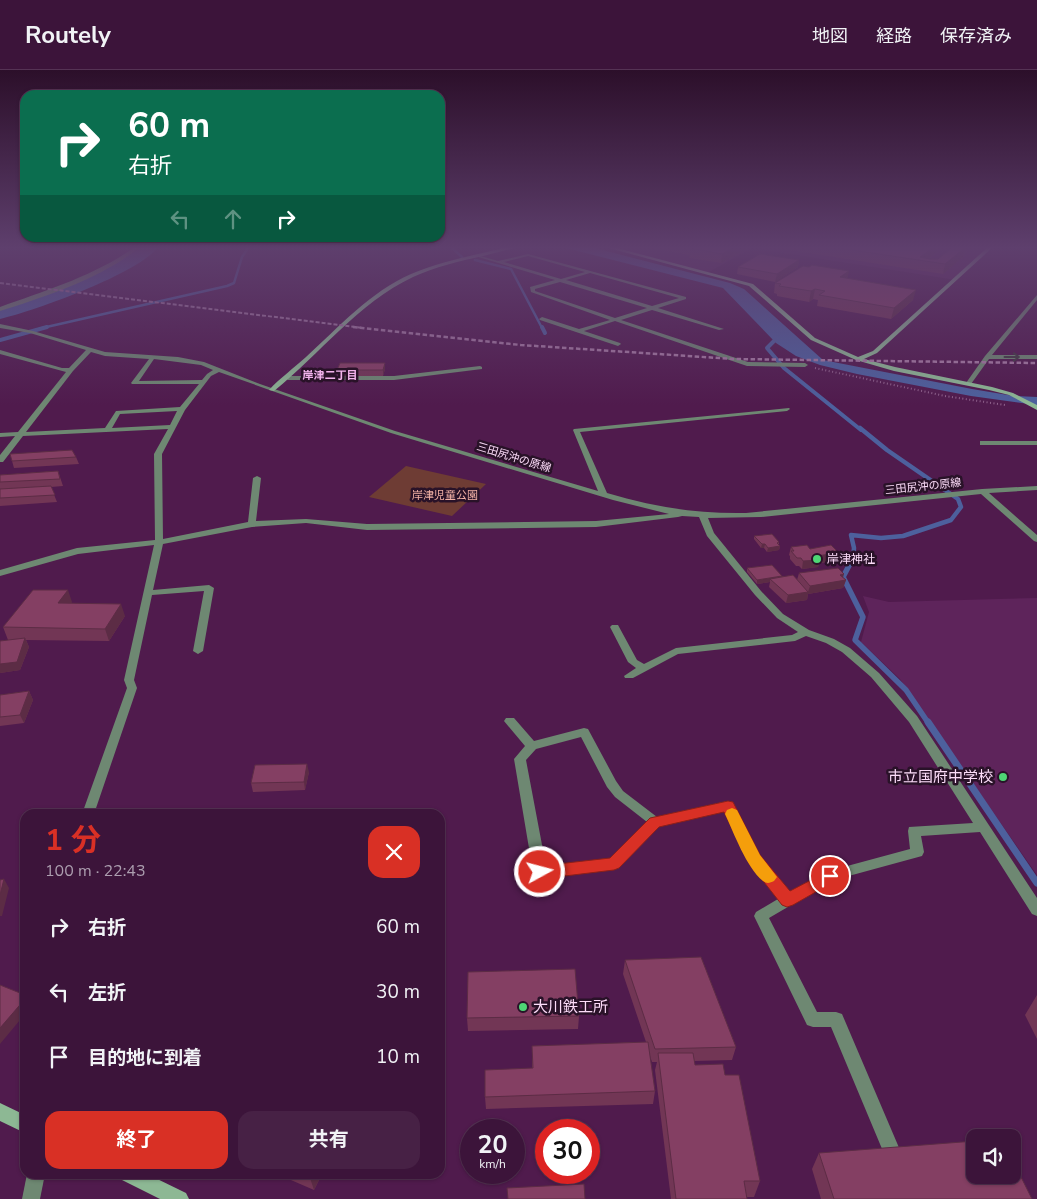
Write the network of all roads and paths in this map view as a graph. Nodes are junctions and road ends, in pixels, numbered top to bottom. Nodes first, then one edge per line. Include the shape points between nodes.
1 (25, 300) edge
2 (373, 300) edge
3 (557, 300) edge
4 (625, 300) edge
5 (679, 300) edge
6 (768, 300) edge
7 (933, 300) edge
8 (1035, 300) edge
9 (653, 308) junction
10 (0, 309) edge
11 (542, 319) dead end
12 (616, 319) junction
13 (0, 326) edge
14 (721, 330) dead end
15 (579, 331) junction
16 (618, 344) dead end
17 (89, 351) junction
18 (0, 352) edge
19 (153, 357) junction
20 (987, 357) junction
21 (1037, 357) edge
22 (858, 359) junction
23 (805, 365) joint
24 (480, 368) dead end
25 (71, 370) junction
26 (218, 370) junction
27 (288, 378) junction
28 (203, 382) junction
29 (968, 383) junction
30 (272, 390) junction
31 (1011, 406) dead end
32 (1037, 408) edge
33 (182, 409) junction
34 (787, 409) dead end
35 (172, 427) junction
36 (107, 430) junction
37 (21, 434) junction
38 (0, 435) edge
39 (1037, 443) edge
40 (982, 444) dead end
41 (0, 460) edge
42 (257, 478) dead end
43 (1037, 488) edge
44 (982, 491) junction
45 (604, 495) junction
46 (687, 514) junction
47 (703, 516) junction
48 (252, 524) junction
49 (1037, 539) edge
50 (159, 542) junction
51 (0, 573) edge
52 (148, 593) junction
53 (615, 627) dead end
54 (805, 632) junction
55 (198, 651) dead end
56 (643, 668) junction
57 (629, 676) dead end
58 (510, 720) dead end
59 (532, 746) junction
60 (90, 809) edge
61 (655, 822) junction
62 (982, 827) junction
63 (787, 900) junction
64 (1037, 910) edge
65 (0, 1112) edge
66 (20, 1122) edge
67 (891, 1150) edge
68 (35, 1179) edge
69 (138, 1179) edge
70 (31, 1199) edge
71 (180, 1199) edge

1 - 10 street
2 - 27 street
3 - 12 street
4 - 9 street
5 - 9 street
6 - 22 street via 813,339
7 - 22 street via 875,352
8 - 20 street
9 - 12 street
9 - 14 street
11 - 15 street
12 - 15 street
12 - 23 street via 747,364
13 - 17 street, 三田尻沖の原線 via 32,332
15 - 16 street
17 - 19 street, 三田尻沖の原線
17 - 25 street
18 - 25 street
19 - 26 street, 三田尻沖の原線 via 202,363
19 - 28 street via 134,383
20 -> 21 street
20 - 29 street
22 - 29 street
23 - 31 path via 945,396
24 - 27 street via 394,378
25 - 37 street
26 - 28 street
26 - 30 street, 三田尻沖の原線
27 - 30 street
28 - 33 street
29 - 32 street via 1011,394
30 - 45 street, 三田尻沖の原線 via 393,432
33 - 35 street
33 - 36 street via 118,412
34 - 45 street via 576,430
35 - 36 street
35 - 50 street via 158,454
36 - 37 street
37 - 38 street
37 - 41 street
39 - 40 street
42 - 48 street
43 - 44 street, 三田尻沖の原線
44 - 47 street, 三田尻沖の原線 via 782,512
44 - 49 street
45 - 46 street, 三田尻沖の原線
46 - 47 street, 三田尻沖の原線
46 - 48 street via 596,524 374,527 306,521
47 - 54 street via 710,534 758,593 780,616
48 - 50 street
50 - 51 street via 77,551
50 - 52 street
52 - 55 street via 209,588
52 - 60 street via 129,680 132,688
53 - 56 street via 633,662
54 - 56 street via 795,638 676,651
54 - 62 street via 846,650 875,675 913,719
56 - 57 street
58 - 59 street
59 - 61 street via 584,732 611,784
59 - 61 street via 520,759 540,872 614,864
61 - 63 street via 728,806 755,859
62 - 63 street via 914,830 917,852 830,876
62 - 64 street
63 - 67 street via 761,916 813,1020 836,1019
65 - 66 street
68 - 70 street
69 - 71 street

